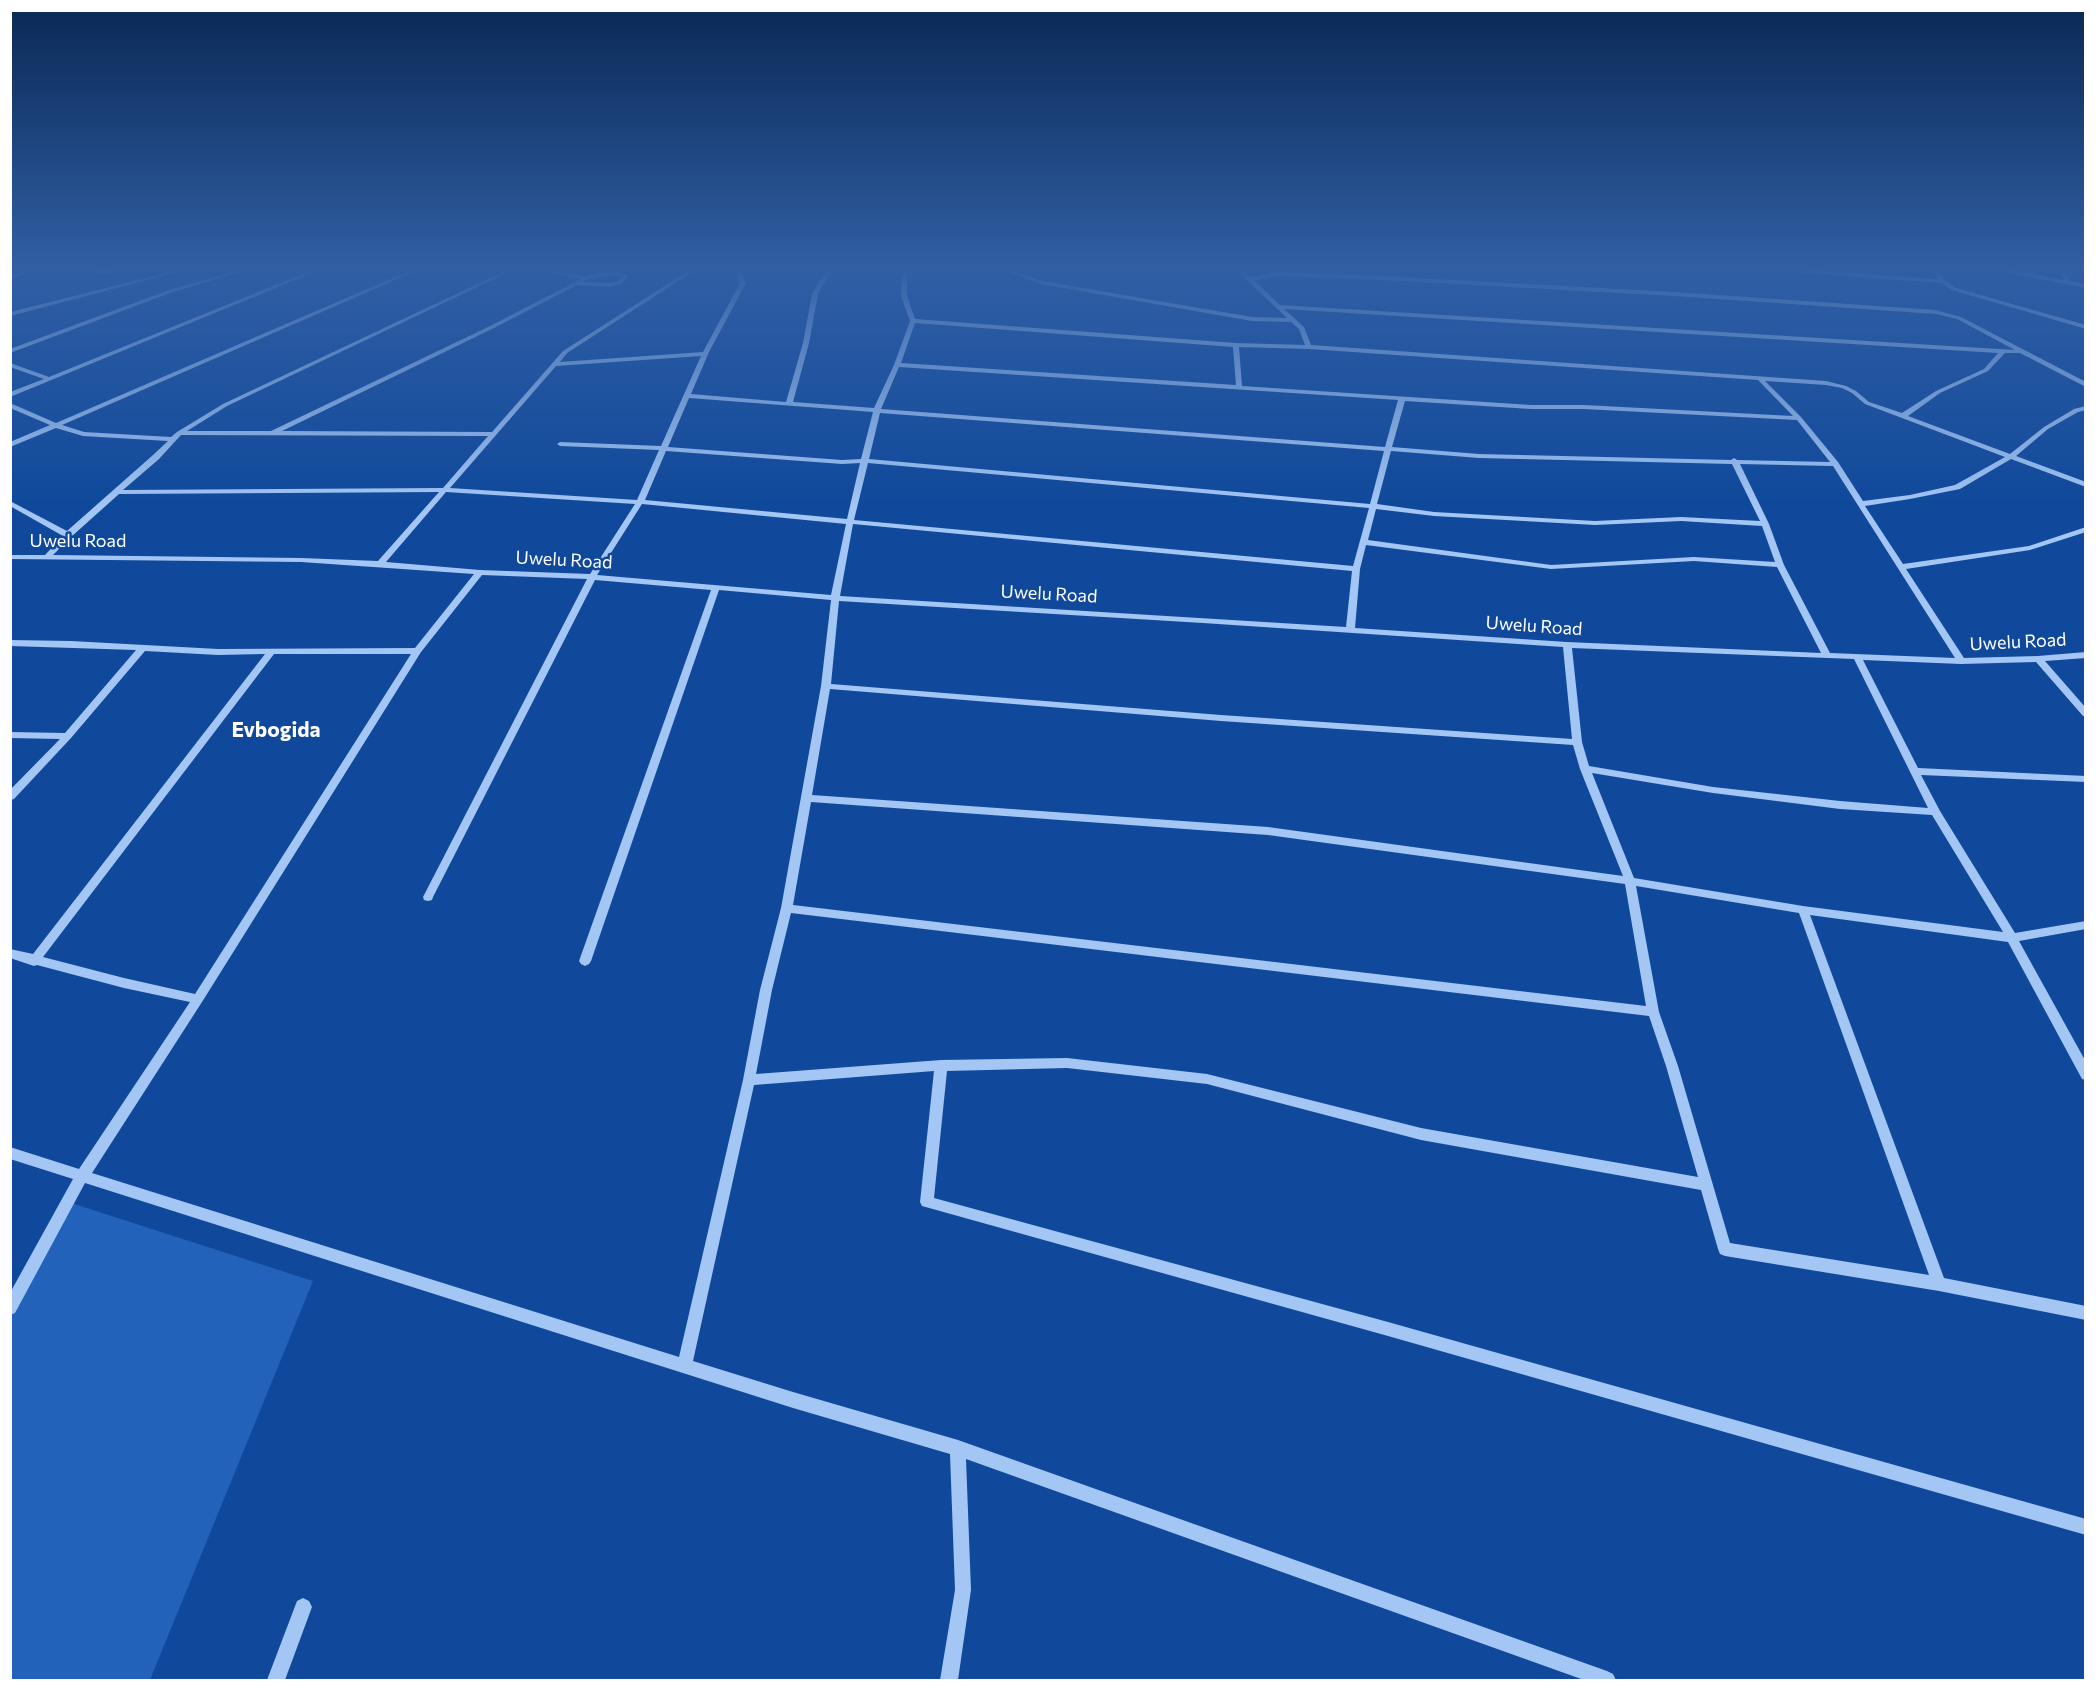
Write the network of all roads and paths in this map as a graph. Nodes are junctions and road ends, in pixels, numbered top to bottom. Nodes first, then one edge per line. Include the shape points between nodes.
1 (121, 350) edge
2 (232, 350) edge
3 (341, 350) edge
4 (445, 350) edge
5 (569, 350) edge
6 (707, 350) edge
7 (804, 350) edge
8 (902, 350) edge
9 (1236, 350) edge
10 (1351, 350) edge
11 (1985, 350) edge
12 (2017, 350) edge
13 (2003, 351) junction
14 (2021, 352) junction
15 (705, 354) junction
16 (556, 364) junction
17 (10, 365) edge
18 (897, 365) junction
19 (1759, 378) junction
20 (50, 379) junction
21 (2085, 385) edge
22 (1239, 387) junction
23 (10, 395) edge
24 (687, 396) junction
25 (1402, 398) junction
26 (789, 403) junction
27 (10, 405) edge
28 (2085, 408) edge
29 (877, 409) junction
30 (1903, 416) junction
31 (1799, 418) junction
32 (58, 426) junction
33 (179, 433) junction
34 (273, 433) junction
35 (495, 434) junction
36 (172, 439) junction
37 (560, 444) dead end
38 (10, 445) edge
39 (1388, 448) junction
40 (664, 449) junction
41 (2010, 457) junction
42 (1734, 460) junction
43 (864, 461) junction
44 (1834, 464) junction
45 (2085, 485) edge
46 (444, 490) junction
47 (118, 492) junction
48 (640, 502) junction
49 (10, 503) edge
50 (1860, 504) junction
51 (1372, 506) junction
52 (850, 522) junction
53 (1765, 524) junction
54 (2085, 529) edge
55 (68, 535) junction
56 (1364, 542) junction
57 (48, 556) junction
58 (10, 557) edge
59 (381, 564) junction
60 (1780, 565) junction
61 (1902, 567) junction
62 (1356, 569) junction
63 (480, 572) junction
64 (592, 577) junction
65 (716, 588) junction
66 (835, 598) junction
67 (1350, 631) junction
68 (10, 643) edge
69 (1567, 645) junction
70 (143, 648) junction
71 (417, 651) junction
72 (271, 652) junction
73 (1827, 655) junction
74 (2085, 655) edge
75 (1858, 658) junction
76 (2037, 659) junction
77 (1961, 661) junction
78 (826, 686) junction
79 (2085, 714) edge
80 (10, 735) edge
81 (68, 736) junction
82 (1577, 742) junction
83 (1585, 769) junction
84 (1914, 771) junction
85 (2085, 779) edge
86 (10, 797) edge
87 (806, 798) junction
88 (1935, 812) junction
89 (1629, 881) junction
90 (428, 897) dead end
91 (787, 908) junction
92 (1803, 910) junction
93 (2085, 925) edge
94 (2012, 938) junction
95 (10, 953) edge
96 (34, 961) junction
97 (585, 961) dead end
98 (198, 999) junction
99 (1653, 1012) junction
100 (941, 1065) junction
101 (2085, 1075) edge
102 (749, 1080) junction
103 (10, 1153) edge
104 (82, 1176) junction
105 (1706, 1185) junction
106 (1939, 1284) junction
107 (10, 1308) edge
108 (2085, 1312) edge
109 (685, 1365) junction
110 (958, 1448) junction
111 (2085, 1527) edge
112 (303, 1607) dead end
113 (276, 1680) edge
114 (949, 1680) edge
115 (1607, 1680) edge

1 - 20 street
2 - 32 street
3 - 33 street via 225,405
4 - 34 street
5 - 16 street
6 - 15 street
7 - 26 street
8 - 18 street
9 - 22 street
10 - 19 street
11 - 13 street
12 - 14 street
13 - 14 street
13 - 30 street via 1986,370 1938,392
14 - 21 street
15 - 16 street
15 - 24 street
16 - 35 street
17 - 20 street
18 - 22 street
18 - 29 street
19 - 30 street via 1833,384 1854,392 1867,403
19 - 31 street
20 - 23 street
22 - 25 street
24 - 26 street
24 - 40 street
25 - 31 street
25 - 39 street
26 - 29 street
27 - 32 street
28 - 41 street via 2046,428
29 - 39 street
29 - 43 street
30 - 41 street
31 - 44 street
32 - 36 street via 83,434
32 - 38 street
33 - 34 street
33 - 36 street
34 - 35 street
35 - 46 street
36 - 47 street
37 - 40 street
39 - 42 street via 1479,456
39 - 51 street
40 - 43 street
40 - 48 street
41 - 45 street
41 - 50 street via 1957,487
42 - 44 street
42 - 53 street
43 - 51 street
43 - 52 street
44 - 50 street
46 - 47 street
46 - 48 street
46 - 59 street
47 - 55 street
48 - 52 street
48 - 64 street
49 - 55 street
50 - 61 street
51 - 53 street via 1434,514 1560,521 1681,519
51 - 56 street
52 - 62 street
52 - 66 street
53 - 60 street
54 - 61 street via 2030,548
55 - 57 street
56 - 60 street via 1551,567 1694,559
56 - 62 street
57 - 58 street, Uwelu Road
57 - 59 street, Uwelu Road
59 - 63 street, Uwelu Road
60 - 73 street
61 - 77 street
62 - 67 street
63 - 64 street, Uwelu Road
63 - 71 street
64 - 65 street, Uwelu Road
64 - 90 street
65 - 66 street, Uwelu Road
65 - 97 street
66 - 67 street, Uwelu Road
66 - 78 street
67 - 69 street, Uwelu Road
68 - 70 street
69 - 73 street, Uwelu Road
69 - 82 street
70 - 72 street
70 - 81 street
71 - 72 street
71 - 98 street
72 - 96 street
73 - 75 street, Uwelu Road
74 - 76 street, Uwelu Road
75 - 77 street, Uwelu Road
75 - 84 street
76 - 77 street, Uwelu Road
76 - 79 street
78 - 82 street
78 - 87 street
80 - 81 street
81 - 86 street
82 - 83 street
83 - 88 street via 1713,790
83 - 89 street
84 - 85 street
84 - 88 street
87 - 89 street via 1268,831
87 - 91 street
88 - 94 street
89 - 92 street
89 - 99 street
91 - 99 street
91 - 102 street
92 - 94 street
92 - 106 street
93 - 94 street
94 - 101 street
95 - 96 street
96 - 98 street
98 - 104 street
99 - 105 street
100 - 102 street
100 - 105 street via 1067,1063 1207,1079 1421,1134
100 - 111 street via 927,1202
102 - 109 street
103 - 104 street
104 - 107 street
104 - 109 street
105 - 106 street via 1725,1248
106 - 108 street
109 - 110 street
110 - 114 street via 963,1590
110 - 115 street
112 - 113 street

